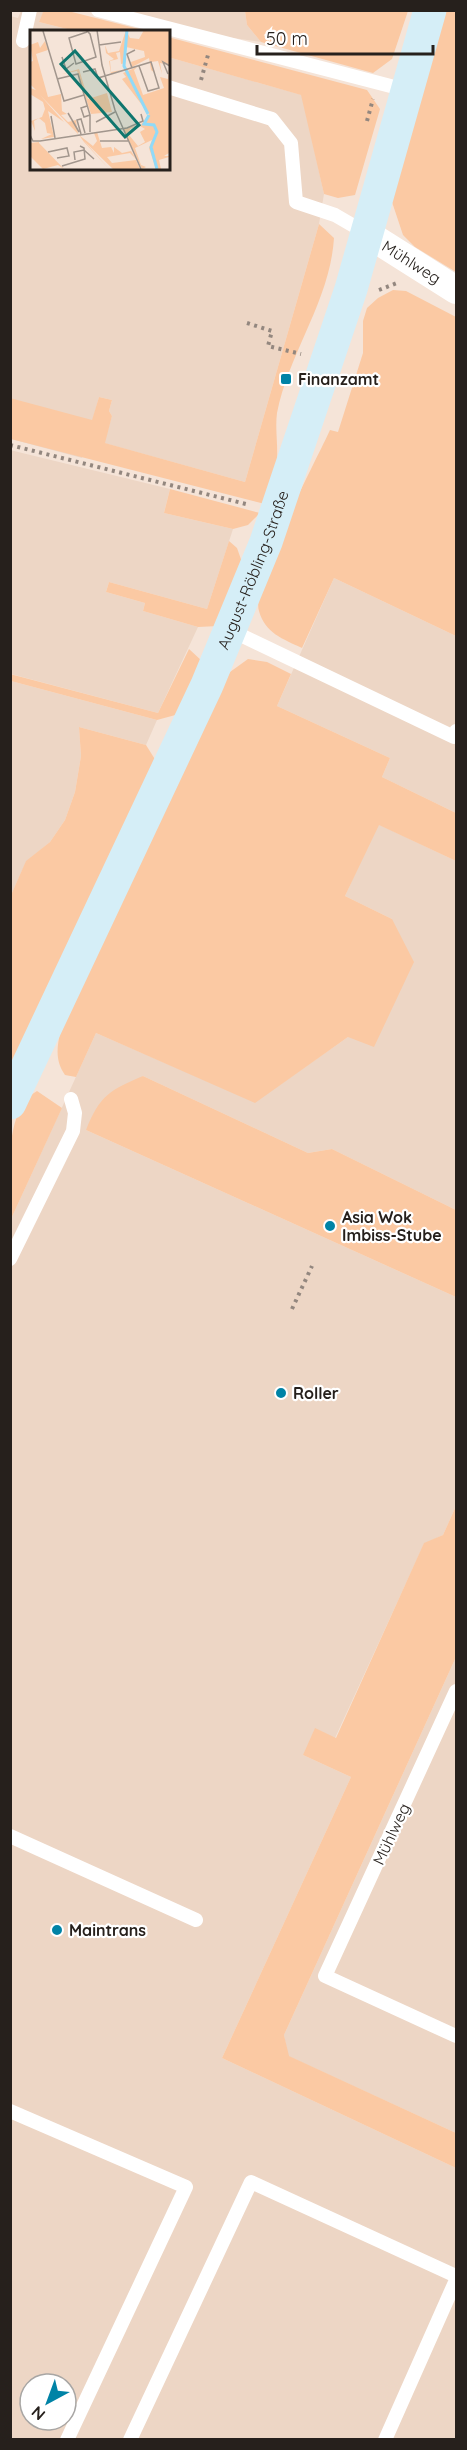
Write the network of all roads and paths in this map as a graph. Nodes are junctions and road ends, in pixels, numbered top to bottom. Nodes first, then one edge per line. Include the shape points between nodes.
1 (30, 10) edge
2 (98, 10) edge
3 (430, 10) edge
4 (22, 40) edge
5 (212, 40) junction
6 (170, 88) edge
7 (406, 90) junction
8 (196, 96) junction
9 (366, 233) junction
10 (456, 290) edge
11 (247, 323) dead end
12 (305, 344) dead end
13 (10, 445) edge
14 (277, 511) junction
15 (230, 630) junction
16 (456, 731) edge
17 (71, 1099) dead end
18 (10, 1103) edge
19 (10, 1259) edge
20 (312, 1266) dead end
21 (292, 1309) dead end
22 (456, 1691) edge
23 (10, 1836) edge
24 (196, 1920) dead end
25 (456, 2036) edge
26 (10, 2112) edge
27 (456, 2278) edge
28 (67, 2439) edge
29 (130, 2439) edge
30 (385, 2439) edge

1 - 4 lane
2 - 5 lane
3 - 7 street, August-Röbling-Straße
5 - 7 lane
5 - 8 path
6 - 8 lane
7 - 9 street, August-Röbling-Straße
8 - 9 lane via 272,118 291,143 296,202 335,215
9 - 10 street, Mühlweg
9 - 14 street, August-Röbling-Straße
11 - 12 path via 272,331 267,346 300,355
13 - 14 path
14 - 15 street, August-Röbling-Straße
15 - 16 lane via 454,737
15 - 18 street, August-Röbling-Straße
17 - 19 lane via 75,1113 73,1131
20 - 21 path
22 - 25 lane, Mühlweg via 325,1976
23 - 24 lane
26 - 28 lane via 186,2187
27 - 29 lane via 251,2182
27 - 30 lane

